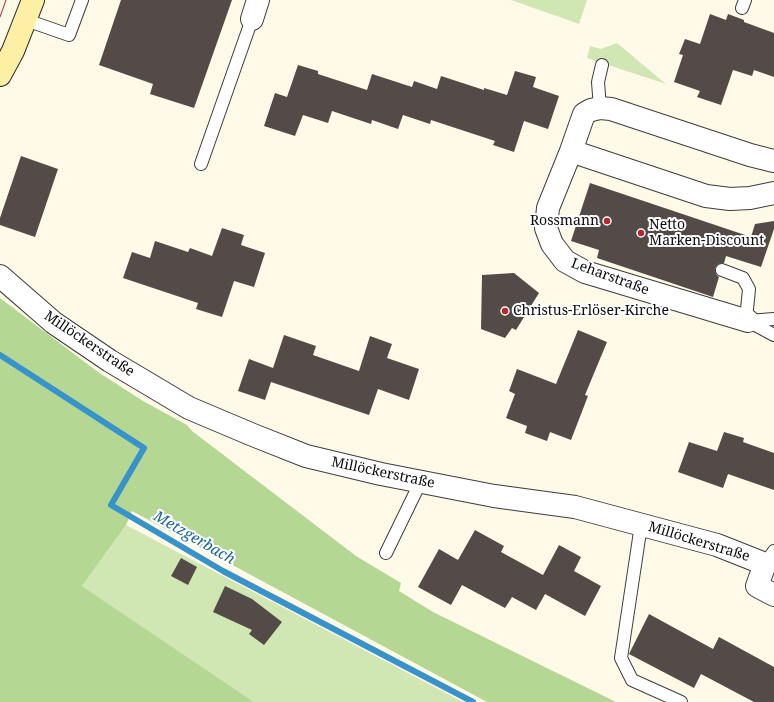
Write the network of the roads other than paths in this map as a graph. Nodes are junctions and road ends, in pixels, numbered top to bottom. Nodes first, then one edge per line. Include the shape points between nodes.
1 (33, 0) edge
2 (82, 0) edge
3 (255, 10) edge
4 (26, 20) junction
5 (602, 65) dead end
6 (0, 75) edge
7 (600, 108) junction
8 (571, 151) junction
9 (772, 161) edge
10 (201, 164) dead end
11 (771, 194) edge
12 (722, 270) dead end
13 (0, 276) edge
14 (774, 319) edge
15 (747, 321) junction
16 (774, 335) edge
17 (421, 482) junction
18 (641, 524) junction
19 (386, 553) dead end
20 (769, 558) edge
21 (774, 594) edge
22 (681, 702) edge

1 - 4 main road
2 - 4 lane via 69,36
3 - 10 lane
4 - 6 main road
5 - 7 lane via 598,82
7 - 8 street, Leharstraße via 584,114
7 - 9 street via 611,109
8 - 11 street via 706,196 750,198
8 - 15 street, Leharstraße via 548,208 546,228 552,244 565,261 586,272
9 - 11 street
12 - 15 lane via 743,278 749,288
13 - 17 street, Millöckerstraße via 54,322 110,361 189,408 306,456
14 - 15 lane
15 - 16 lane
17 - 18 street, Millöckerstraße via 494,496 575,507
17 - 19 lane
18 - 20 street, Millöckerstraße
18 - 22 lane via 621,658 632,680
20 - 21 street, Millöckerstraße via 757,586

